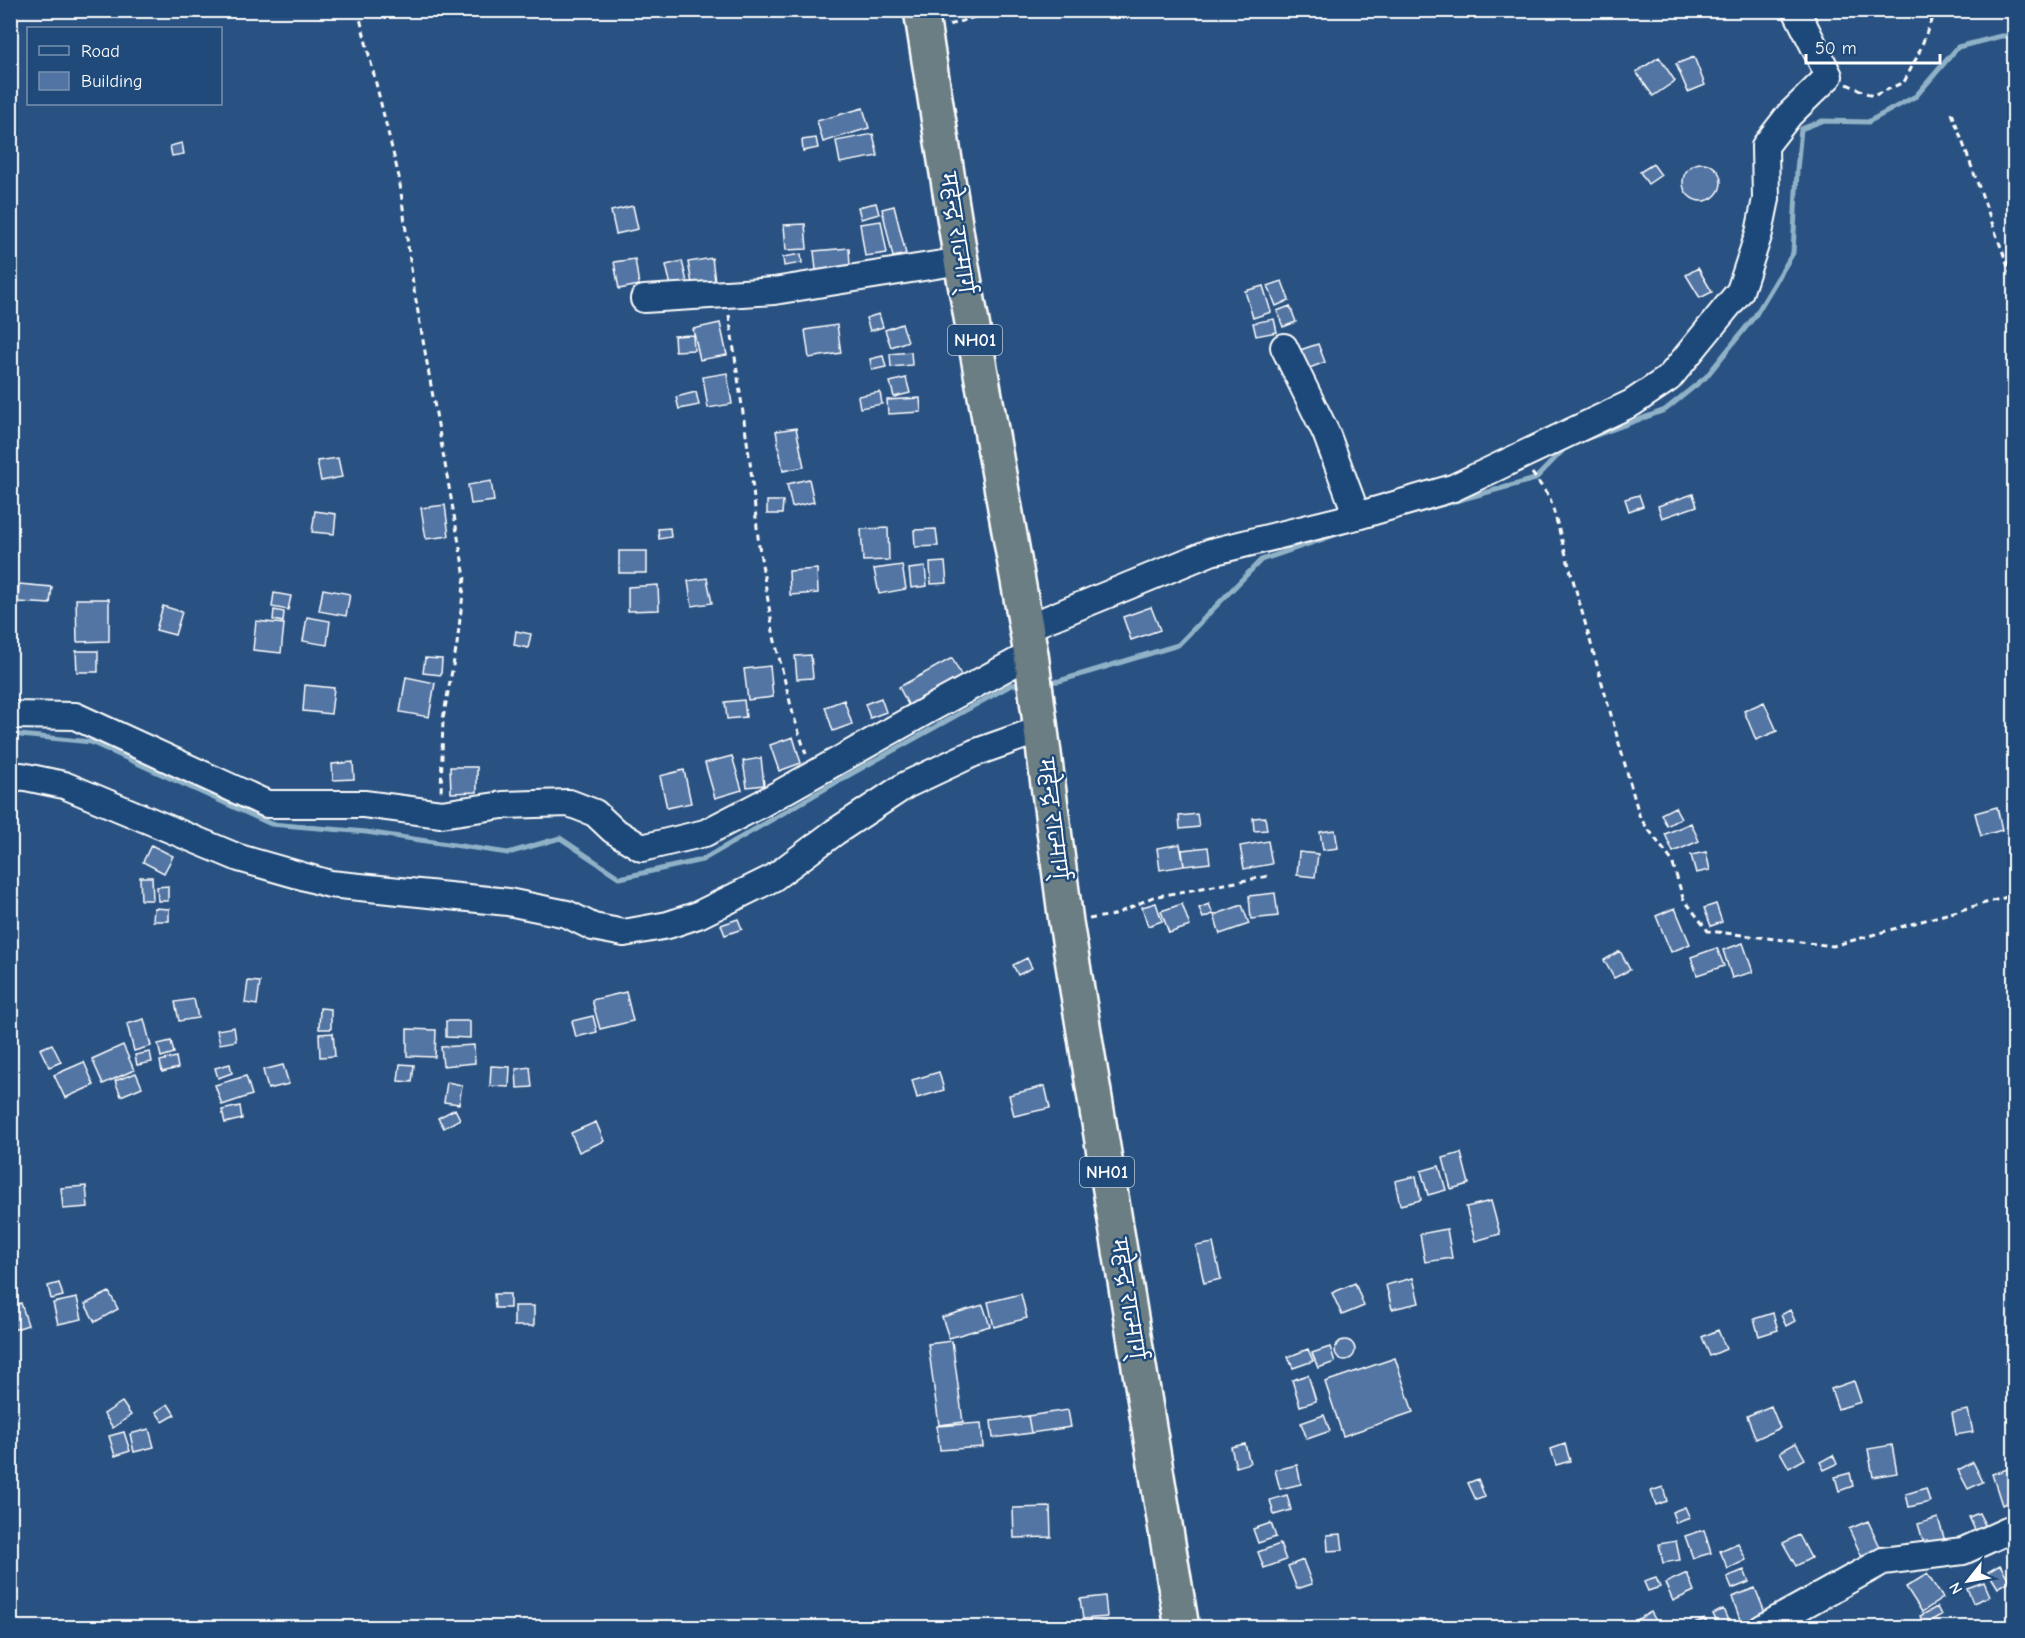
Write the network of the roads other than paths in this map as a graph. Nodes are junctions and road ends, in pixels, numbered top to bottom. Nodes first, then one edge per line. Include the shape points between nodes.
1 (1796, 10) edge
2 (923, 22) edge
3 (961, 261) junction
4 (644, 299) dead end
5 (1284, 347) dead end
6 (1357, 516) junction
7 (1030, 650) junction
8 (10, 714) edge
9 (1040, 722) junction
10 (10, 780) edge
11 (2014, 1528) edge
12 (1182, 1628) edge
13 (1762, 1628) edge

1 - 6 street via 1829,76 1789,115 1766,146 1766,198 1740,291 1669,378 1632,403 1453,488
2 - 3 highway, महेन्द्र राज्मार्ग् / NH01
3 - 4 street via 774,291
3 - 7 highway, महेन्द्र राज्मार्ग् / NH01
5 - 6 street via 1326,433
6 - 7 street via 1211,552
7 - 8 street via 705,834 642,848 595,813 569,802 503,805 441,814 364,804 267,804 75,716
7 - 9 highway, महेन्द्र राज्मार्ग् / NH01
9 - 10 street via 906,785 773,878 709,910 668,925 624,933 593,927 567,914 508,902 330,884 239,858 64,785 21,777
9 - 12 highway, महेन्द्र राज्मार्ग् / NH01 via 1066,922
11 - 13 street via 1963,1551 1883,1561

